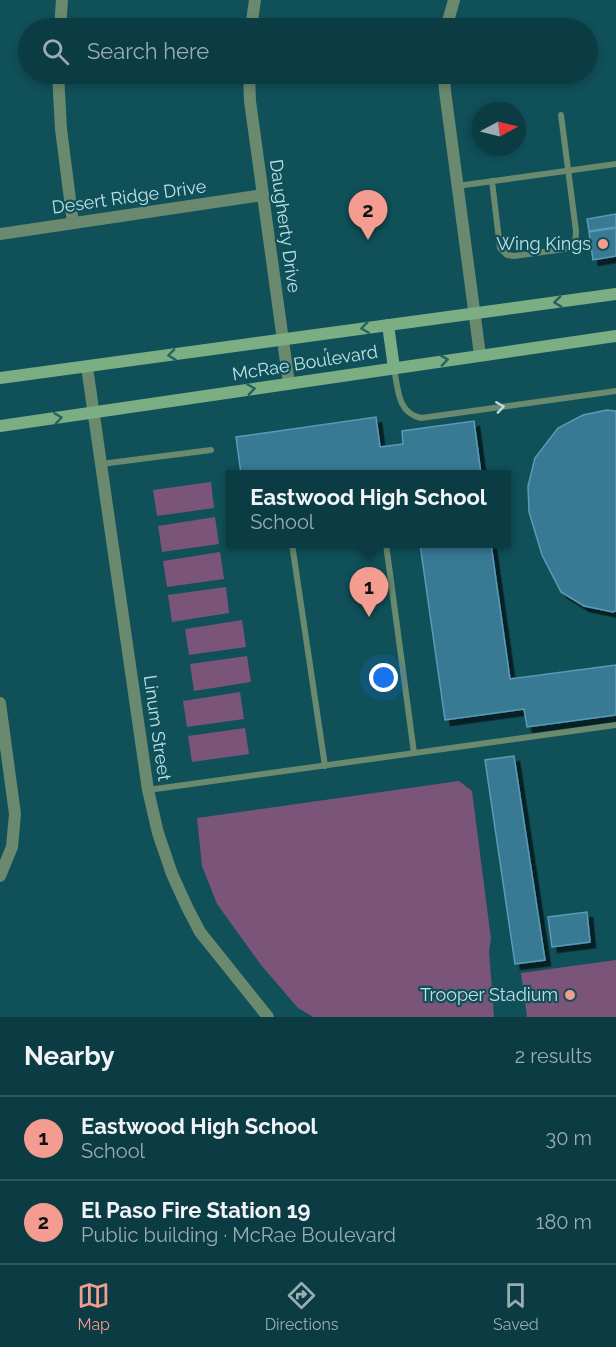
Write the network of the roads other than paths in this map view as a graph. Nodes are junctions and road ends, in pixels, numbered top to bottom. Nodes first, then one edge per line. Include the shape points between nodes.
1 (62, 0) edge
2 (255, 0) edge
3 (454, 0) edge
4 (61, 18) edge
5 (252, 18) edge
6 (449, 18) edge
7 (59, 84) edge
8 (249, 84) edge
9 (445, 84) edge
10 (561, 115) dead end
11 (616, 164) edge
12 (568, 171) junction
13 (492, 181) junction
14 (457, 186) junction
15 (263, 195) junction
16 (73, 223) junction
17 (0, 234) edge
18 (616, 294) edge
19 (474, 313) junction
20 (388, 325) junction
21 (616, 336) edge
22 (283, 340) junction
23 (480, 355) junction
24 (87, 367) junction
25 (394, 368) junction
26 (0, 378) edge
27 (289, 384) junction
28 (616, 391) edge
29 (93, 413) junction
30 (0, 426) edge
31 (211, 450) dead end
32 (100, 464) junction
33 (293, 548) edge
34 (387, 548) edge
35 (0, 703) edge
36 (616, 725) edge
37 (414, 753) junction
38 (325, 766) junction
39 (148, 790) junction
40 (0, 876) edge
41 (268, 1017) edge

1 - 4 street
2 - 5 street
3 - 6 street
7 - 16 street
8 - 15 street, Daugherty Drive
9 - 14 street
10 - 12 lane
11 - 12 lane
12 - 13 lane
12 - 13 lane via 576,231 573,246 514,256 500,248
13 - 14 lane
14 - 19 street
15 - 16 street, Desert Ridge Drive
15 - 22 street, Daugherty Drive
16 - 17 street, Desert Ridge Drive
18 -> 19 main road, McRae Boulevard
19 - 20 main road, McRae Boulevard
19 - 23 street
20 -> 22 main road, McRae Boulevard
20 - 25 main road
21 - 23 main road, McRae Boulevard
22 -> 24 main road, McRae Boulevard
22 - 27 street, Daugherty Drive
25 -> 23 main road, McRae Boulevard
24 - 26 main road, McRae Boulevard
24 - 29 street, Linum Street
25 - 27 main road, McRae Boulevard
25 -> 28 lane via 402,404 407,413 421,418
29 -> 27 main road, McRae Boulevard
30 -> 29 main road, McRae Boulevard
29 - 32 street, Linum Street
31 - 32 lane
32 - 39 street, Linum Street
33 - 38 lane
34 - 37 lane
35 - 40 street via 15,814 12,847
36 - 37 lane
37 - 38 lane
38 - 39 lane
39 - 41 street, Linum Street via 172,874 200,932

